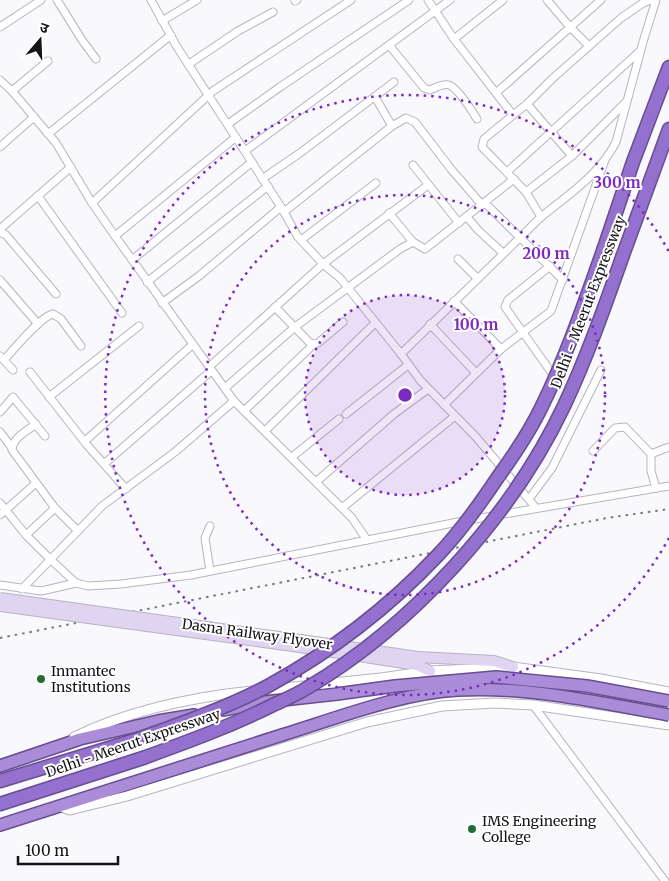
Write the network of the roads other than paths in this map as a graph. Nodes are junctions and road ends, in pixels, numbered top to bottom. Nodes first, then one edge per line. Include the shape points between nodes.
1 (40, 0) edge
2 (57, 0) edge
3 (151, 0) edge
4 (197, 0) edge
5 (351, 0) edge
6 (409, 0) edge
7 (428, 0) edge
8 (450, 0) edge
9 (503, 0) edge
10 (547, 0) edge
11 (601, 0) edge
12 (650, 0) edge
13 (656, 0) edge
14 (273, 12) dead end
15 (436, 12) junction
16 (162, 21) junction
17 (0, 27) edge
18 (570, 27) junction
19 (170, 36) junction
20 (454, 39) junction
21 (389, 45) junction
22 (589, 46) junction
23 (640, 51) junction
24 (96, 59) dead end
25 (48, 61) dead end
26 (189, 64) junction
27 (669, 67) edge
28 (394, 82) dead end
29 (2, 85) edge
30 (12, 91) junction
31 (496, 93) junction
32 (209, 95) junction
33 (375, 96) junction
34 (627, 101) junction
35 (527, 104) junction
36 (513, 115) junction
37 (34, 117) junction
38 (477, 119) dead end
39 (228, 124) junction
40 (392, 126) junction
41 (551, 131) junction
42 (668, 133) edge
43 (48, 134) junction
44 (236, 137) junction
45 (0, 147) edge
46 (245, 151) junction
47 (572, 156) junction
48 (605, 160) junction
49 (252, 162) junction
50 (413, 165) dead end
51 (71, 167) junction
52 (507, 172) junction
53 (262, 179) junction
54 (514, 179) junction
55 (376, 183) dead end
56 (428, 185) junction
57 (268, 186) junction
58 (526, 192) junction
59 (38, 196) junction
60 (92, 203) junction
61 (483, 204) junction
62 (283, 210) junction
63 (389, 213) junction
64 (467, 217) junction
65 (541, 217) junction
66 (459, 223) junction
67 (0, 231) edge
68 (115, 236) junction
69 (521, 236) junction
70 (301, 240) junction
71 (413, 242) junction
72 (503, 253) junction
73 (458, 259) dead end
74 (132, 260) junction
75 (323, 264) junction
76 (550, 266) junction
77 (477, 278) junction
78 (0, 280) edge
79 (563, 280) junction
80 (147, 282) junction
81 (347, 287) junction
82 (56, 294) dead end
83 (454, 301) junction
84 (162, 303) junction
85 (275, 307) junction
86 (122, 313) dead end
87 (344, 322) dead end
88 (375, 323) junction
89 (38, 324) junction
90 (430, 324) junction
91 (139, 326) dead end
92 (295, 327) junction
93 (524, 332) junction
94 (314, 344) junction
95 (192, 345) junction
96 (81, 346) dead end
97 (500, 350) junction
98 (401, 354) junction
99 (2, 358) edge
100 (408, 365) junction
101 (210, 369) junction
102 (13, 370) dead end
103 (602, 370) dead end
104 (30, 372) dead end
105 (551, 372) dead end
106 (476, 373) junction
107 (224, 388) junction
108 (428, 389) junction
109 (49, 397) junction
110 (234, 401) junction
111 (444, 405) junction
112 (244, 411) junction
113 (0, 412) edge
114 (346, 414) dead end
115 (455, 416) junction
116 (339, 419) dead end
117 (36, 424) junction
118 (265, 431) junction
119 (0, 432) edge
120 (45, 436) dead end
121 (85, 441) junction
122 (669, 447) edge
123 (12, 448) junction
124 (593, 451) dead end
125 (651, 454) junction
126 (292, 458) junction
127 (104, 464) junction
128 (316, 482) junction
129 (36, 483) junction
130 (669, 486) edge
131 (656, 488) junction
132 (126, 489) junction
133 (528, 499) junction
134 (0, 503) edge
135 (55, 508) junction
136 (342, 508) junction
137 (536, 508) junction
138 (3, 512) edge
139 (210, 526) dead end
140 (78, 530) junction
141 (26, 535) junction
142 (367, 540) junction
143 (50, 559) junction
144 (210, 571) junction
145 (76, 582) junction
146 (0, 586) edge
147 (22, 589) junction
148 (0, 598) edge
149 (0, 606) edge
150 (513, 667) junction
151 (430, 671) junction
152 (486, 671) junction
153 (389, 677) junction
154 (612, 681) junction
155 (669, 692) edge
156 (500, 700) junction
157 (669, 701) edge
158 (533, 704) junction
159 (399, 714) junction
160 (607, 714) junction
161 (669, 715) edge
162 (669, 725) edge
163 (49, 749) junction
164 (0, 766) edge
165 (0, 781) edge
166 (0, 804) edge
167 (59, 806) junction
168 (0, 825) edge
169 (665, 881) edge

1 - 17 street
2 - 24 street
3 - 16 street
4 - 16 street
5 - 32 street
6 - 39 street
7 - 15 street
8 - 15 street
9 - 20 street
10 - 18 street
11 - 18 street
12 - 22 street via 621,18
13 - 23 street
14 - 26 street
15 - 20 street
15 - 21 street
16 - 19 street
18 - 22 street
18 - 31 street
19 - 26 street
19 - 43 street
20 - 31 street
21 - 38 street via 424,88 430,90 448,84
21 - 46 street
22 - 35 street
23 - 34 street
23 - 41 street
25 - 30 street
26 - 32 street
27 - 165 highway, Delhi - Meerut Expressway, bridge via 563,360 541,408 487,494 440,554 374,614 296,670 266,687 135,740
28 - 33 street
29 - 30 street
30 - 37 street
31 - 36 street
32 - 39 street
32 - 60 street
33 - 40 street
33 - 53 street
34 - 47 street
34 - 48 street via 616,142
35 - 36 street
35 - 41 street
36 - 52 street via 484,139 482,147
37 - 43 street
37 - 45 street
39 - 44 street
40 - 61 street via 406,118 415,122
40 - 62 street
41 - 47 street
41 - 52 street
42 - 166 highway, Delhi - Meerut Expressway, bridge via 584,361 563,408 538,454 488,528 454,567 387,630 306,689 232,725 144,758
43 - 51 street
44 - 46 street
44 - 68 street
46 - 49 street
47 - 58 street
48 - 65 street via 585,182
48 - 79 street
49 - 53 street
49 - 74 street
50 - 56 street
51 - 59 street
51 - 60 street
52 - 54 street
53 - 57 street
54 - 58 street
54 - 61 street
55 - 70 street
56 - 63 street
56 - 66 street
57 - 62 street
57 - 80 street
58 - 65 street
59 - 67 street
59 - 86 street
60 - 68 street
61 - 64 street
61 - 69 street
62 - 70 street
62 - 84 street
63 - 71 street
63 - 75 street
64 - 66 street
64 - 72 street
65 - 69 street
66 - 71 street via 425,249
67 - 82 street
68 - 74 street
69 - 72 street
69 - 76 street
70 - 75 street
71 - 81 street
72 - 77 street
73 - 77 street
74 - 80 street
75 - 81 street
75 - 85 street
76 - 79 street
76 - 93 street via 506,303 507,311
77 - 83 street
78 - 89 street
79 - 93 street via 551,312
80 - 84 street
81 - 88 street
81 - 92 street
83 - 90 street
83 - 97 street
84 - 95 street
85 - 92 street
85 - 101 street
87 - 94 street
88 - 98 street
88 - 118 street
89 - 96 street via 48,315 57,316
89 - 99 street
90 - 98 street
90 - 106 street
91 - 109 street
92 - 94 street
92 - 107 street
93 - 97 street
93 - 105 street
94 - 112 street
95 - 101 street
95 - 121 street
97 - 106 street
98 - 100 street
99 - 102 street
100 - 108 street
100 - 114 street
101 - 107 street
101 - 127 street
103 - 133 street via 552,468
104 - 109 street
106 - 111 street
107 - 110 street
108 - 111 street
108 - 128 street
109 - 121 street
110 - 112 street
110 - 132 street
111 - 115 street
112 - 118 street
113 - 117 street via 13,397
115 - 133 street
115 - 136 street
116 - 126 street
117 - 120 street
117 - 123 street via 15,440
118 - 126 street
119 - 123 street
121 - 127 street
122 - 125 street
123 - 129 street
124 - 125 street via 620,426 630,430
125 - 131 street
126 - 128 street
127 - 132 street
128 - 136 street
129 - 135 street
129 - 138 street
130 - 131 street
131 - 137 street
132 - 140 street via 102,506
133 - 137 street
134 - 138 street
135 - 140 street
135 - 141 street
136 - 142 street
137 - 142 street
138 - 141 street
139 - 144 street via 205,538
140 - 143 street
141 - 143 street
142 - 144 street
143 - 145 street
143 - 147 street
144 - 145 street via 121,584 88,586
145 - 147 street via 41,591
146 - 147 street
148 - 150 main road, Dasna Railway Flyover, bridge via 445,660 494,661
149 - 151 main road, Dasna Railway Flyover, bridge via 412,664
150 - 152 street
150 - 154 street
151 - 152 street
151 - 153 street
152 - 156 street
153 - 159 street
153 - 163 street via 195,699 99,725
154 - 155 street
154 - 160 street
156 - 158 street
156 - 159 street
157 - 163 highway, bridge via 587,686 496,677 265,702 158,721 80,738
158 - 160 street
158 - 169 street
159 - 167 street via 127,796 70,810
160 - 162 street
161 - 167 highway, bridge via 536,693 484,689 448,691 406,698
163 - 164 highway
167 - 168 highway

